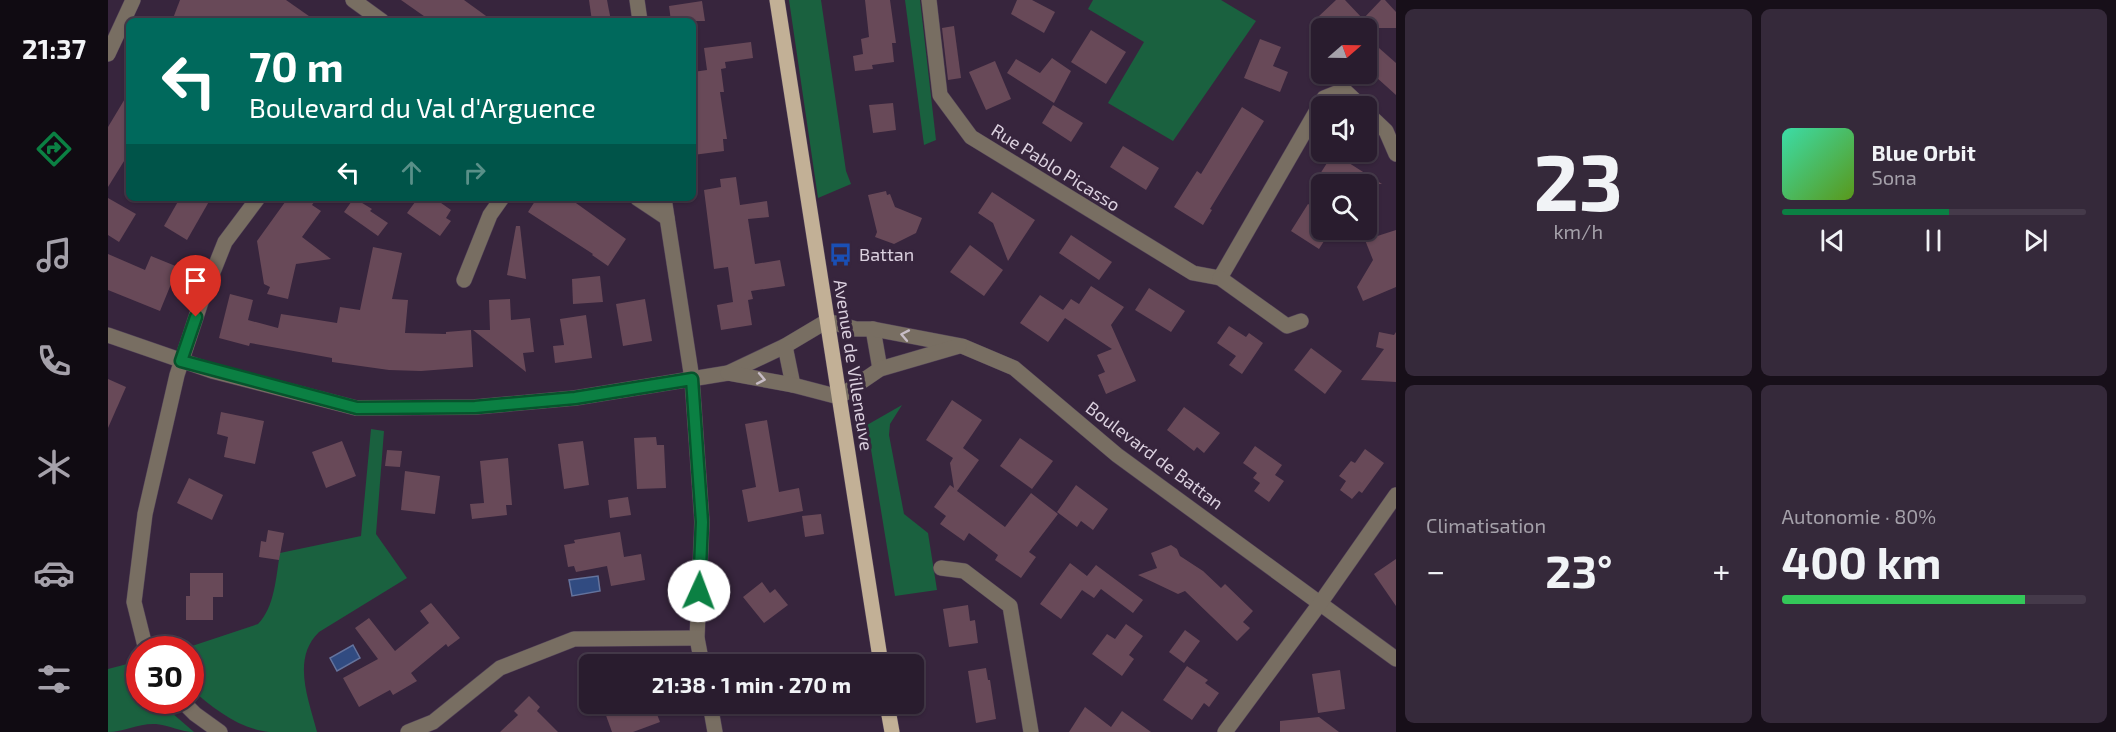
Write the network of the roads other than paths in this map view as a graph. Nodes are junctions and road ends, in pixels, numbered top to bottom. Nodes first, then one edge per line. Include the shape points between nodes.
1 (133, 0) edge
2 (353, 0) edge
3 (637, 0) edge
4 (777, 0) edge
5 (929, 0) edge
6 (377, 18) edge
7 (640, 18) edge
8 (108, 54) edge
9 (1329, 96) edge
10 (1350, 96) edge
11 (1311, 120) edge
12 (1377, 122) edge
13 (1396, 154) edge
14 (256, 201) edge
15 (500, 201) edge
16 (642, 201) edge
17 (664, 201) edge
18 (667, 218) junction
19 (1220, 278) junction
20 (464, 280) dead end
21 (827, 321) junction
22 (1301, 321) dead end
23 (873, 329) junction
24 (108, 334) edge
25 (785, 346) junction
26 (962, 346) junction
27 (181, 361) junction
28 (880, 369) junction
29 (728, 373) junction
30 (692, 379) junction
31 (793, 385) junction
32 (839, 397) junction
33 (1396, 495) edge
34 (942, 568) dead end
35 (1321, 602) junction
36 (142, 636) edge
37 (697, 638) junction
38 (700, 654) edge
39 (879, 654) edge
40 (1396, 659) edge
41 (195, 714) edge
42 (712, 714) edge
43 (889, 714) edge
44 (220, 732) edge
45 (408, 732) edge
46 (715, 732) edge
47 (892, 732) edge
48 (1031, 732) edge
49 (1225, 732) edge

1 - 8 street
2 - 6 street
3 - 7 street
4 - 21 main road, Avenue de Villeneuve
5 - 19 street, Rue Pablo Picasso via 940,95 970,137 1193,273
9 - 10 street via 1344,90
11 - 19 street
12 - 13 street via 1386,131
14 - 27 street via 225,242
15 - 20 street via 490,215
16 - 18 street
17 - 18 street
18 - 30 street
19 - 22 street, Rue Pablo Picasso via 1287,326
21 - 23 street, Boulevard de Battan
21 - 25 street
21 - 32 main road, Avenue de Villeneuve
26 -> 23 street, Boulevard de Battan
23 - 28 street
24 - 27 street
25 - 29 street
25 - 31 street
26 - 28 street
26 - 35 street, Boulevard de Battan via 1014,368 1117,455
27 - 30 street via 357,408 475,407 575,398
27 - 36 street via 145,514 134,602
28 - 32 street
29 - 30 street
29 -> 31 street
30 - 37 street via 702,522
31 - 32 street
32 - 39 main road, Avenue de Villeneuve
33 - 35 street
34 - 48 street via 964,571 1010,606
35 - 40 street, Boulevard de Battan
35 - 49 street
37 - 38 street
37 - 45 street via 574,639 500,668 432,722
41 - 44 street
42 - 46 street
43 - 47 main road

